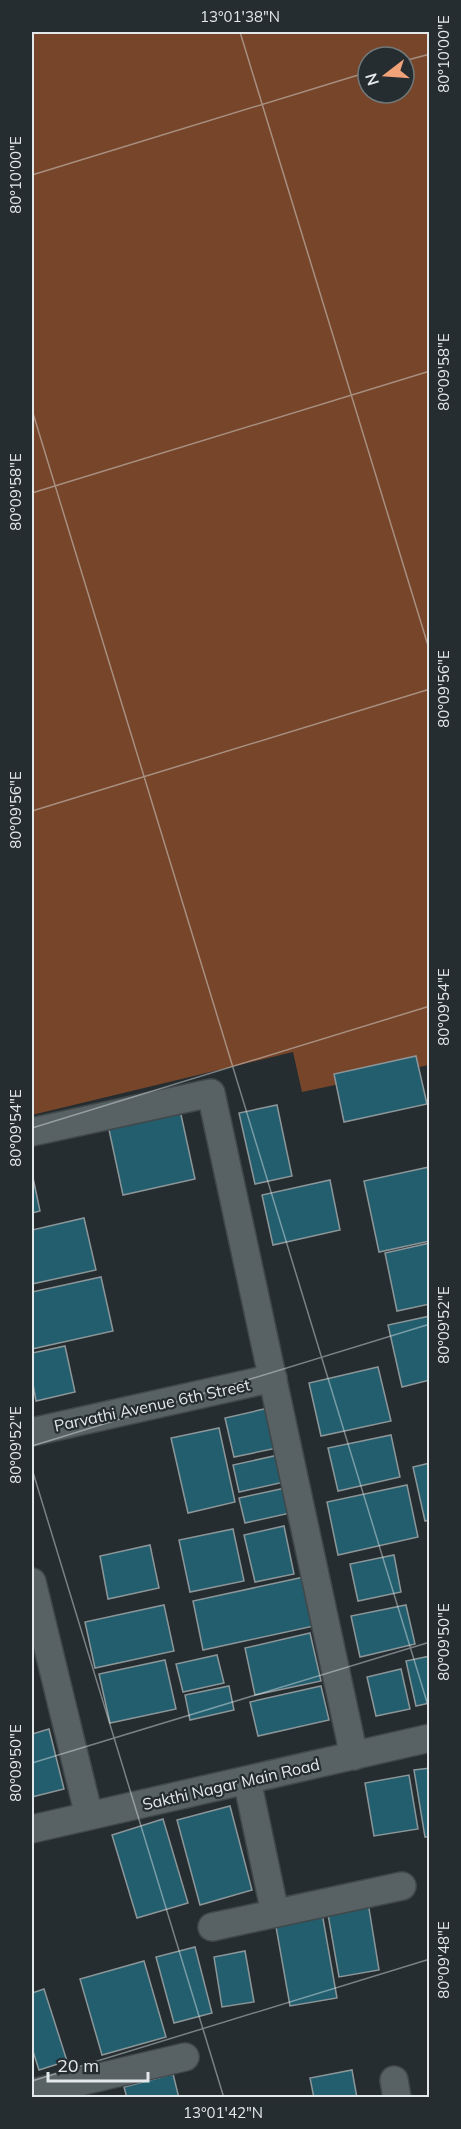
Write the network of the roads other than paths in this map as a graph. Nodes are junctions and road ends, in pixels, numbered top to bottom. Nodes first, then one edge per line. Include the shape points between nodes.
1 (32, 1132) edge
2 (273, 1378) junction
3 (32, 1432) edge
4 (32, 1582) edge
5 (429, 1738) edge
6 (354, 1756) junction
7 (247, 1780) junction
8 (89, 1816) junction
9 (32, 1829) edge
10 (402, 1886) dead end
11 (275, 1913) junction
12 (212, 1927) dead end
13 (185, 2056) dead end
14 (32, 2093) edge

1 - 2 street via 211,1093
2 - 3 street, Parvathi Avenue 6th Street
2 - 6 street
4 - 8 street
5 - 6 street, Sakthi Nagar Main Road
6 - 7 street, Sakthi Nagar Main Road
7 - 8 street, Sakthi Nagar Main Road
7 - 11 street
8 - 9 street, Sakthi Nagar Main Road
10 - 11 street
11 - 12 street
13 - 14 street

